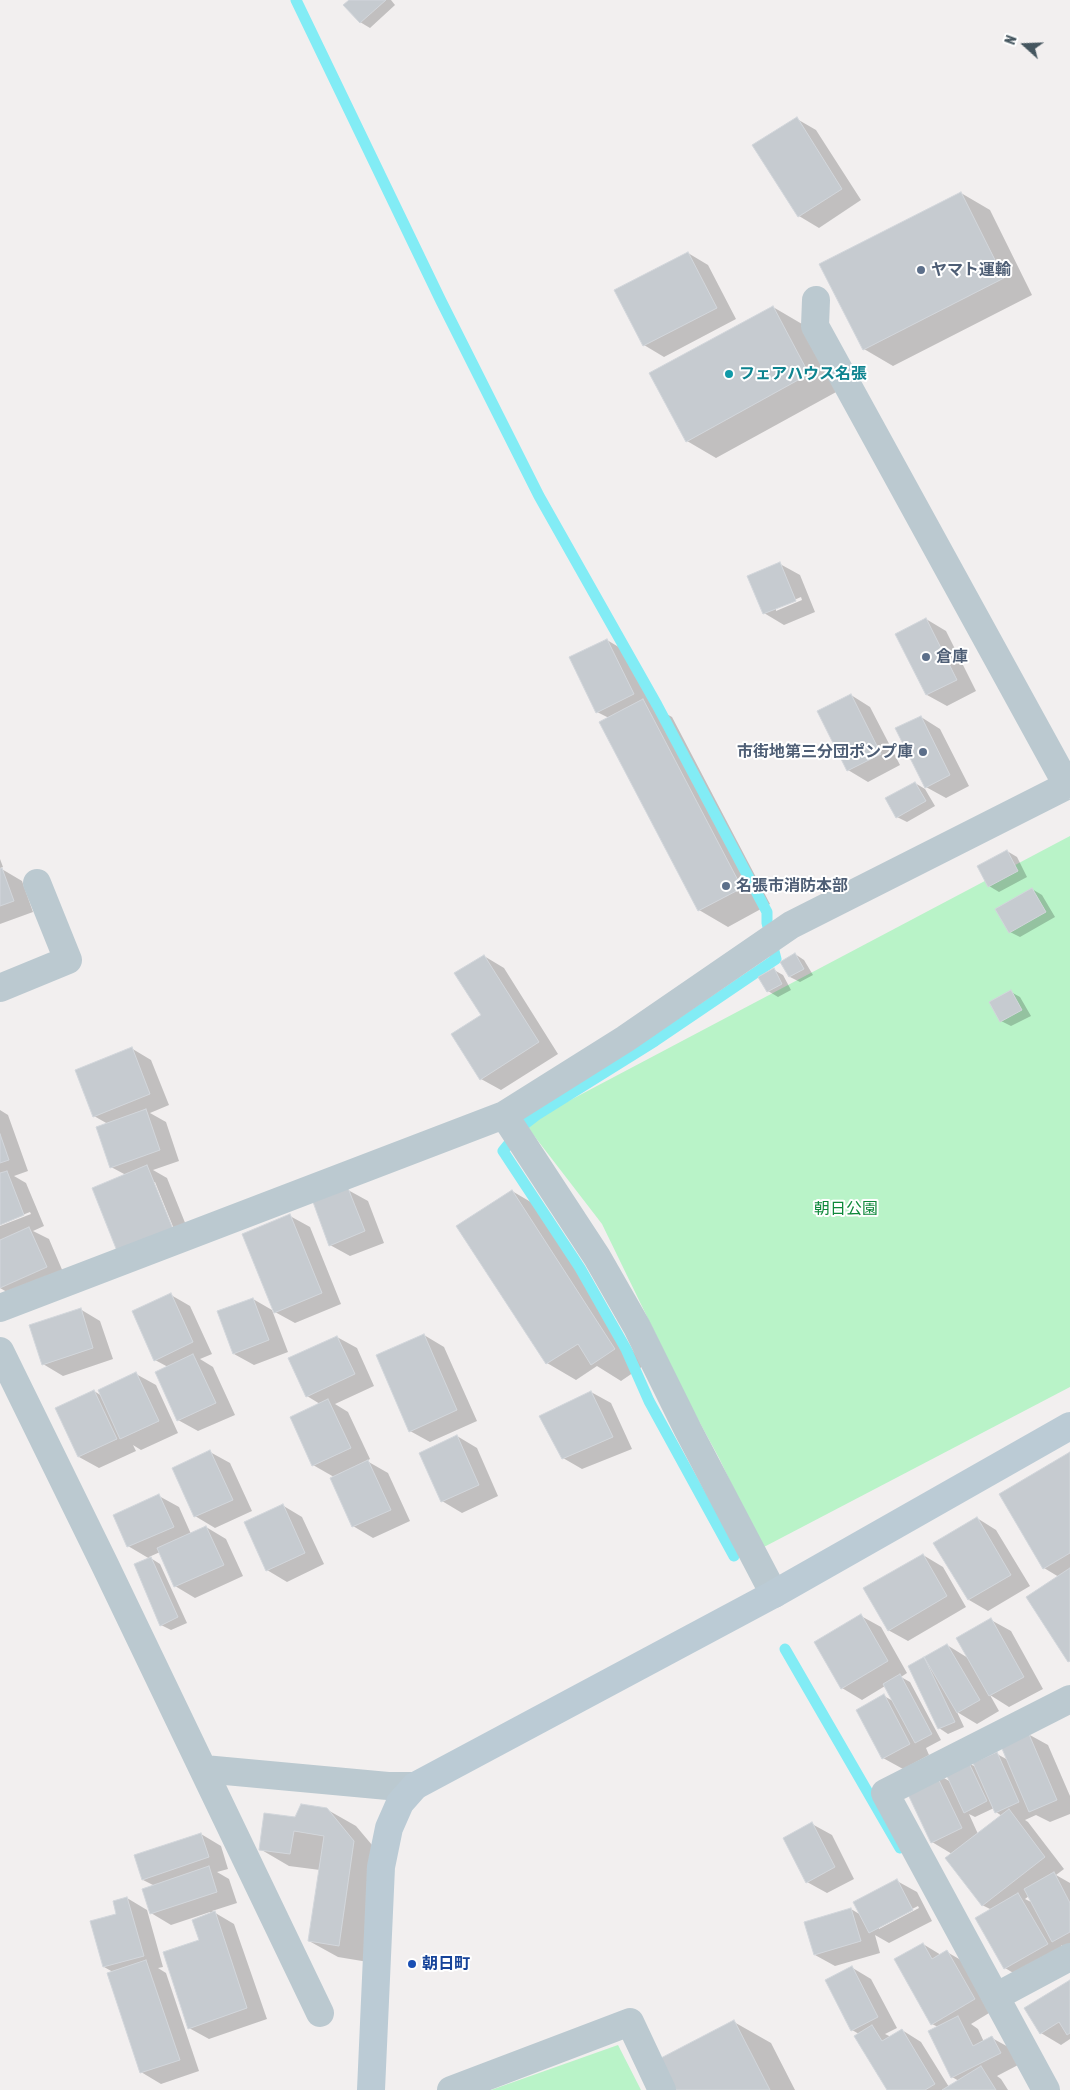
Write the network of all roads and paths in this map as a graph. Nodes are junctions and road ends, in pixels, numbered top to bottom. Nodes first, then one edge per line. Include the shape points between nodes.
1 (816, 300) dead end
2 (1068, 784) edge
3 (37, 883) dead end
4 (0, 988) edge
5 (506, 1118) junction
6 (0, 1308) edge
7 (0, 1351) edge
8 (1070, 1426) edge
9 (774, 1594) junction
10 (1070, 1699) edge
11 (204, 1769) junction
12 (415, 1786) junction
13 (1070, 1957) edge
14 (996, 1996) junction
15 (320, 2013) dead end
16 (371, 2090) edge
17 (451, 2090) edge
18 (662, 2090) edge
19 (1046, 2090) edge

1 - 2 street via 815,326
2 - 5 street via 791,924
3 - 4 street via 68,960
5 - 6 street
5 - 9 street via 597,1257 637,1327
7 - 11 street
8 - 9 street
9 - 12 street
10 - 14 street via 885,1793
11 - 12 street
11 - 15 street
12 - 16 street via 400,1803 389,1828 381,1867
13 - 14 street
14 - 19 street
17 - 18 street via 630,2022

